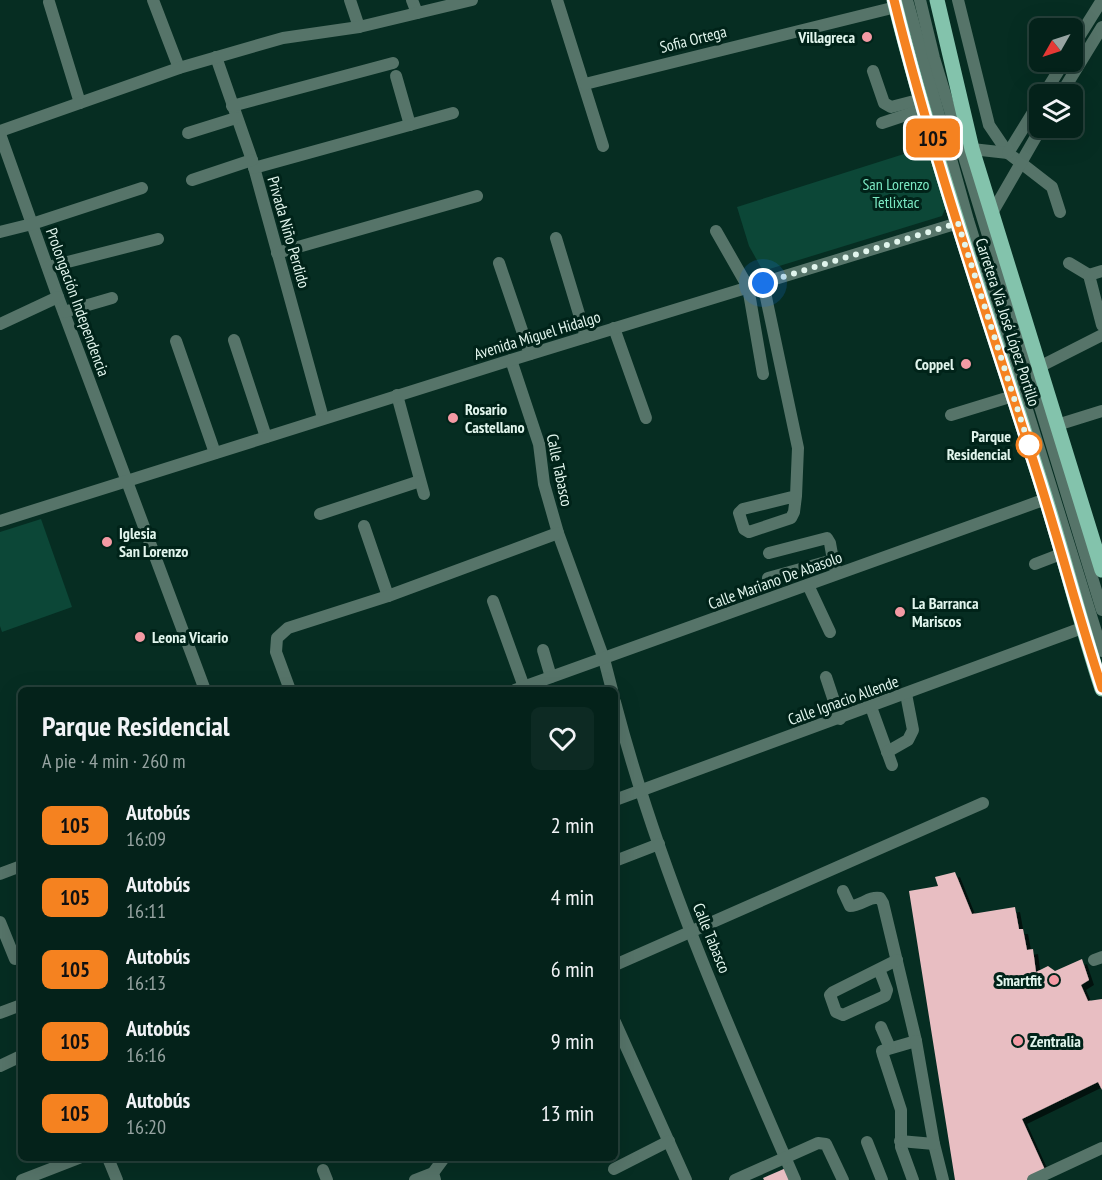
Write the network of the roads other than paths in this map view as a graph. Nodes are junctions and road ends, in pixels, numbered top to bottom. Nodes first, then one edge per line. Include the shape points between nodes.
1 (153, 0) edge
2 (350, 0) edge
3 (412, 0) edge
4 (472, 0) edge
5 (557, 0) edge
6 (920, 0) edge
7 (938, 0) edge
8 (958, 0) edge
9 (1102, 0) edge
10 (49, 2) dead end
11 (899, 2) edge
12 (436, 4) edge
13 (417, 13) junction
14 (359, 27) junction
15 (1102, 27) edge
16 (1083, 30) edge
17 (216, 57) junction
18 (179, 68) junction
19 (873, 71) dead end
20 (585, 84) junction
21 (1067, 84) edge
22 (80, 103) junction
23 (923, 104) junction
24 (234, 112) junction
25 (453, 113) dead end
26 (1029, 119) edge
27 (882, 123) dead end
28 (410, 125) junction
29 (0, 132) edge
30 (188, 133) dead end
31 (1035, 138) edge
32 (603, 146) dead end
33 (972, 148) junction
34 (1008, 153) junction
35 (1019, 163) junction
36 (253, 164) junction
37 (192, 180) dead end
38 (142, 188) dead end
39 (477, 196) dead end
40 (992, 213) junction
41 (1060, 213) dead end
42 (958, 223) junction
43 (32, 224) junction
44 (716, 231) dead end
45 (0, 232) edge
46 (556, 238) dead end
47 (158, 239) dead end
48 (277, 253) junction
49 (499, 263) dead end
50 (1069, 263) dead end
51 (48, 267) junction
52 (1102, 271) edge
53 (1089, 275) junction
54 (763, 283) junction
55 (748, 287) junction
56 (58, 297) junction
57 (112, 298) dead end
58 (64, 312) junction
59 (0, 324) edge
60 (1102, 325) edge
61 (614, 328) junction
62 (1102, 335) edge
63 (586, 337) junction
64 (176, 340) dead end
65 (234, 340) dead end
66 (530, 354) junction
67 (511, 360) junction
68 (1039, 367) junction
69 (763, 375) dead end
70 (397, 395) junction
71 (1013, 396) junction
72 (1102, 411) edge
73 (951, 416) dead end
74 (323, 418) junction
75 (646, 418) dead end
76 (1057, 425) junction
77 (266, 437) junction
78 (215, 453) junction
79 (128, 481) junction
80 (796, 496) junction
81 (1046, 499) junction
82 (320, 514) dead end
83 (0, 521) edge
84 (364, 526) dead end
85 (558, 533) junction
86 (769, 553) dead end
87 (1061, 554) junction
88 (833, 560) junction
89 (1035, 564) dead end
90 (1102, 570) edge
91 (836, 575) junction
92 (768, 578) dead end
93 (808, 585) junction
94 (388, 596) junction
95 (493, 601) dead end
96 (1102, 610) edge
97 (1082, 628) junction
98 (830, 632) dead end
99 (543, 650) dead end
100 (1102, 651) edge
101 (604, 659) junction
102 (551, 677) junction
103 (826, 678) dead end
104 (204, 687) edge
105 (289, 687) edge
106 (520, 687) edge
107 (523, 687) edge
108 (611, 687) edge
109 (1102, 688) edge
110 (906, 694) junction
111 (871, 707) junction
112 (618, 713) edge
113 (840, 719) junction
114 (887, 752) junction
115 (892, 765) dead end
116 (640, 792) junction
117 (618, 799) edge
118 (983, 804) dead end
119 (659, 844) junction
120 (618, 860) edge
121 (18, 867) edge
122 (0, 874) edge
123 (843, 891) dead end
124 (0, 922) edge
125 (691, 934) junction
126 (15, 959) dead end
127 (897, 960) junction
128 (618, 964) edge
129 (879, 969) junction
130 (18, 1006) edge
131 (0, 1013) edge
132 (881, 1027) dead end
133 (618, 1029) edge
134 (916, 1041) junction
135 (890, 1048) junction
136 (18, 1057) edge
137 (0, 1066) edge
138 (669, 1141) junction
139 (900, 1141) junction
140 (867, 1142) dead end
141 (934, 1144) junction
142 (1102, 1149) edge
143 (785, 1157) junction
144 (71, 1161) edge
145 (109, 1161) edge
146 (442, 1161) edge
147 (614, 1169) dead end
148 (434, 1177) edge
149 (744, 1178) edge
150 (22, 1180) edge
151 (117, 1180) edge
152 (415, 1180) edge
153 (687, 1180) edge
154 (795, 1180) edge
155 (843, 1180) edge
156 (882, 1180) edge
157 (913, 1180) edge
158 (943, 1180) edge
159 (1033, 1180) edge

1 - 18 street
2 - 14 street
3 - 13 street
4 - 12 street
5 - 20 street
6 - 96 street via 937,69
7 - 33 main road, Carretera Vía José López Portillo
8 - 34 street via 989,125
9 - 16 street
10 - 22 street
11 - 20 street, Sofia Ortega
11 - 23 main road, Carretera Vía José López Portillo
11 - 100 street
12 - 13 street
13 - 14 street
14 - 17 street via 283,38
15 - 21 street
17 - 18 street
17 - 24 street, Privada Niño Perdido
18 - 22 street
19 - 23 street via 884,103 891,107
20 - 32 street
22 - 29 street
23 - 27 street
23 - 42 main road, Carretera Vía José López Portillo
24 - 28 street via 394,70
24 - 30 street
24 - 36 street, Privada Niño Perdido
25 - 28 street
26 - 34 street
28 - 36 street
29 - 43 street, Prolongación Independencia
31 - 35 street
33 - 34 street
33 - 40 main road, Carretera Vía José López Portillo
34 - 35 street
35 - 40 street
35 - 41 street via 1052,187
36 - 37 street
36 - 48 street, Privada Niño Perdido
38 - 43 street
39 - 48 street
40 - 68 main road, Carretera Vía José López Portillo
42 - 54 street, Avenida Miguel Hidalgo
42 - 71 main road, Carretera Vía José López Portillo
43 - 45 street
43 - 51 street, Prolongación Independencia
44 - 55 street
46 - 63 street
47 - 51 street
48 - 74 street, Privada Niño Perdido
49 - 66 street
50 - 53 street
51 - 56 street, Prolongación Independencia
52 - 53 street
53 - 60 street
54 - 55 street, Avenida Miguel Hidalgo
54 - 80 street via 798,448
55 - 61 street, Avenida Miguel Hidalgo
55 - 69 street
56 - 58 street, Prolongación Independencia
56 - 59 street
57 - 58 street
58 - 79 street, Prolongación Independencia
61 - 63 street, Avenida Miguel Hidalgo
61 - 75 street
62 - 68 street
63 - 66 street, Avenida Miguel Hidalgo
64 - 78 street
65 - 77 street
66 - 67 street, Avenida Miguel Hidalgo
67 - 70 street, Avenida Miguel Hidalgo
67 - 85 street, Calle Tabasco via 539,444 544,484
68 - 76 main road, Carretera Vía José López Portillo
70 - 74 street, Avenida Miguel Hidalgo
70 - 82 street via 422,488
71 - 73 street
71 - 81 main road, Carretera Vía José López Portillo
72 - 76 street
74 - 77 street, Avenida Miguel Hidalgo
76 - 90 main road, Carretera Vía José López Portillo
77 - 78 street, Avenida Miguel Hidalgo
78 - 79 street, Avenida Miguel Hidalgo
79 - 83 street, Avenida Miguel Hidalgo
79 - 104 street, Prolongación Independencia
80 - 80 street via 742,509 739,513 744,529 749,532 790,518
81 - 87 main road, Carretera Vía José López Portillo
81 - 91 street, Calle Mariano De Abasolo
84 - 94 street
85 - 94 street
85 - 101 street, Calle Tabasco
86 - 88 street via 827,538
87 - 89 street
87 - 97 main road, Carretera Vía José López Portillo
88 - 91 street
88 - 92 street
91 - 93 street, Calle Mariano De Abasolo
93 - 98 street
93 - 101 street, Calle Mariano De Abasolo
94 - 105 street via 288,628 277,638 276,652
95 - 106 street
97 - 109 main road, Carretera Vía José López Portillo
97 - 110 street, Calle Ignacio Allende
99 - 102 street
101 - 102 street, Calle Mariano De Abasolo
101 - 108 street, Calle Tabasco
102 - 107 street, Calle Mariano De Abasolo
103 - 113 street
110 - 111 street, Calle Ignacio Allende
110 - 114 street via 913,730 908,740
111 - 113 street, Calle Ignacio Allende
111 - 114 street
112 - 116 street, Calle Tabasco
113 - 116 street, Calle Ignacio Allende
114 - 115 street
116 - 117 street, Calle Ignacio Allende
116 - 119 street, Calle Tabasco
118 - 125 street
119 - 120 street
119 - 125 street, Calle Tabasco
121 - 122 street
123 - 127 street via 850,906 880,898
124 - 126 street
125 - 128 street
125 - 143 street, Calle Tabasco
127 - 129 street
127 - 134 street
129 - 129 street via 833,992 830,999 836,1012 843,1015 885,996 887,990
130 - 131 street
132 - 135 street
133 - 138 street
134 - 135 street
134 - 141 street
135 - 139 street via 882,1051 901,1110
136 - 137 street
138 - 147 street
138 - 153 street
139 - 141 street
139 - 157 street
140 - 156 street
141 - 158 street
142 - 159 street
143 - 149 street
143 - 154 street, Calle Tabasco
143 - 155 street via 818,1143 826,1144
144 - 150 street
145 - 151 street
146 - 148 street
148 - 152 street

